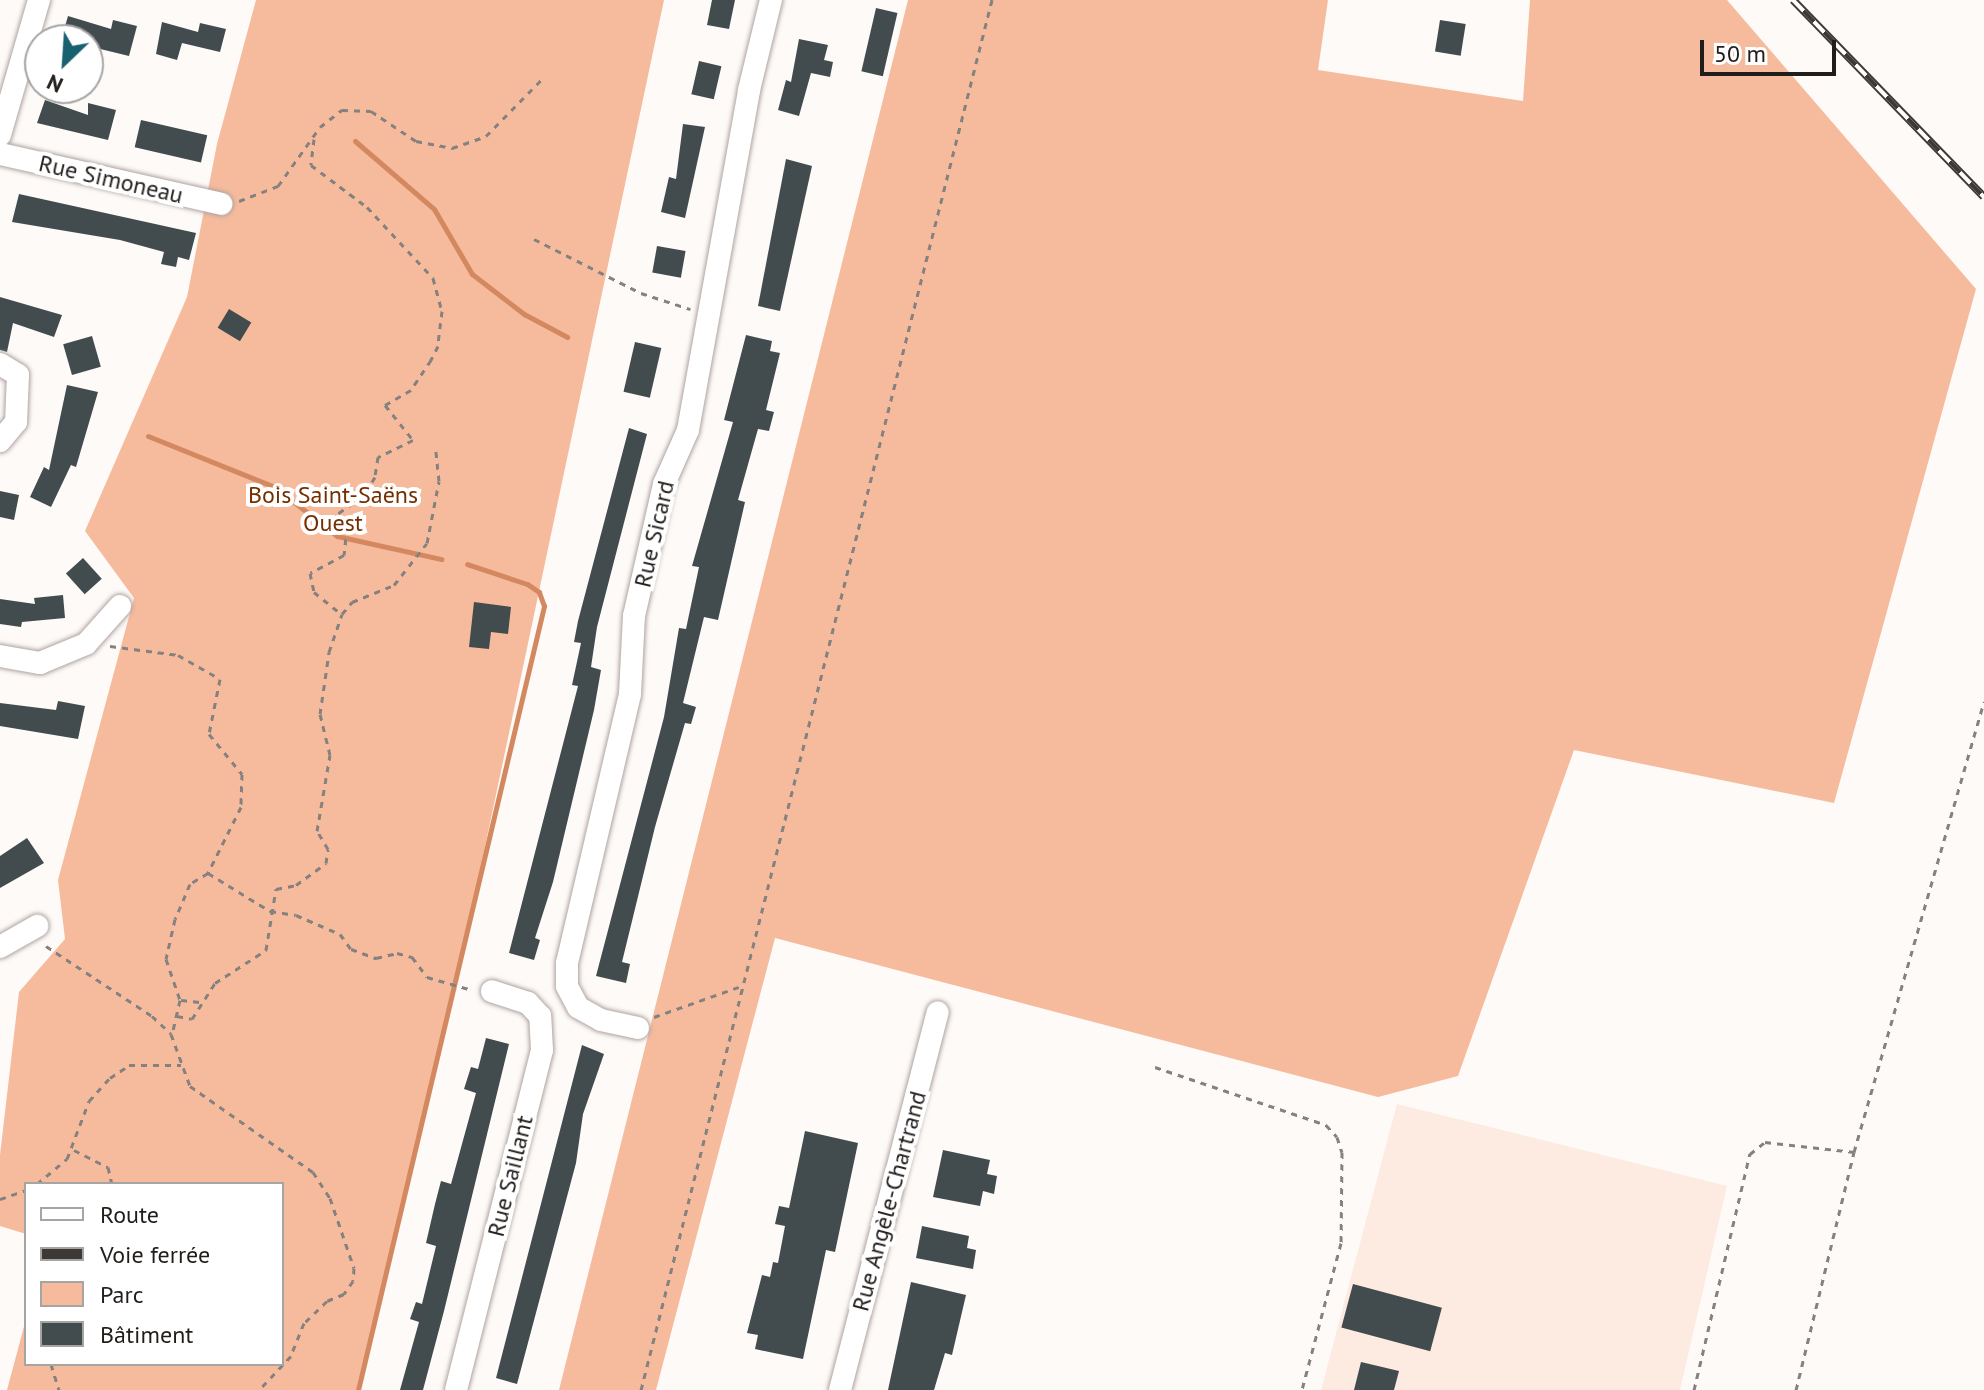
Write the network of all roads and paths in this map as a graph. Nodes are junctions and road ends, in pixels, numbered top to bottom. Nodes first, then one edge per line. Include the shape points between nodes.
1 (39, 0) edge
2 (771, 0) edge
3 (992, 0) edge
4 (542, 79) dead end
5 (0, 135) edge
6 (314, 139) junction
7 (0, 154) edge
8 (221, 204) joint
9 (534, 239) dead end
10 (710, 315) junction
11 (0, 364) edge
12 (0, 441) edge
13 (436, 451) dead end
14 (120, 606) dead end
15 (342, 614) junction
16 (92, 638) junction
17 (0, 656) edge
18 (1984, 701) edge
19 (208, 873) junction
20 (270, 911) junction
21 (35, 927) joint
22 (0, 947) edge
23 (744, 985) junction
24 (492, 991) joint
25 (180, 1000) junction
26 (200, 1002) junction
27 (938, 1012) dead end
28 (177, 1016) junction
29 (638, 1028) joint
30 (171, 1034) junction
31 (182, 1065) junction
32 (1155, 1067) dead end
33 (72, 1150) junction
34 (1854, 1152) junction
35 (39, 1182) edge
36 (112, 1182) edge
37 (24, 1191) edge
38 (0, 1199) edge
39 (284, 1363) edge
40 (52, 1366) edge
41 (282, 1366) edge
42 (59, 1390) edge
43 (259, 1390) edge
44 (456, 1390) edge
45 (641, 1390) edge
46 (840, 1390) edge
47 (1302, 1390) edge
48 (1694, 1390) edge
49 (1796, 1390) edge

1 - 5 street
2 - 10 street, Rue Sicard via 749,90
3 - 23 path
4 - 6 path via 486,136 469,144 434,148 357,108 328,118
6 - 8 path via 278,186
6 - 15 path via 311,165 367,207 433,278 442,311 431,360 411,390 385,405 413,440 378,457 375,477 363,496 334,516 347,527 344,555 310,573 314,592
7 - 8 street, Rue Simoneau
9 - 10 path via 641,293
10 - 29 street, Rue Sicard via 688,430 664,484 634,616 630,694 567,963 567,986 578,1007 601,1020
11 - 12 street via 18,375 16,422
13 - 15 path via 439,481 427,543 394,585 352,602
14 - 16 street
15 - 20 path via 320,705 330,755 317,831 328,857 322,868 296,885 276,889
16 - 17 street via 40,663
16 - 19 path via 117,648 178,655 220,679 209,734 242,774 241,807
18 - 34 path
19 - 20 path
19 - 25 path via 190,884 166,959
20 - 24 path via 296,915 340,934 351,949 376,958 397,953 412,957 427,977
20 - 26 path via 266,950 215,983
21 - 22 street
21 - 30 path via 50,950 100,979
23 - 29 path via 704,995 644,1020
23 - 45 path
24 - 44 street, Rue Saillant via 528,1003 540,1016 542,1050
25 - 26 path
25 - 28 path
26 - 28 path via 192,1019
27 - 46 street, Rue Angèle-Chartrand
28 - 30 path
30 - 31 path
31 - 33 path via 129,1065 110,1078 89,1101
31 - 39 path via 190,1086 210,1103 313,1172 330,1198 354,1268 344,1294 327,1301 304,1323
32 - 47 path via 1326,1125 1337,1137 1342,1152 1341,1243
33 - 35 path
33 - 36 path via 108,1167
34 - 48 path via 1765,1142 1750,1154
34 - 49 path
37 - 38 path
40 - 42 path
41 - 43 path

